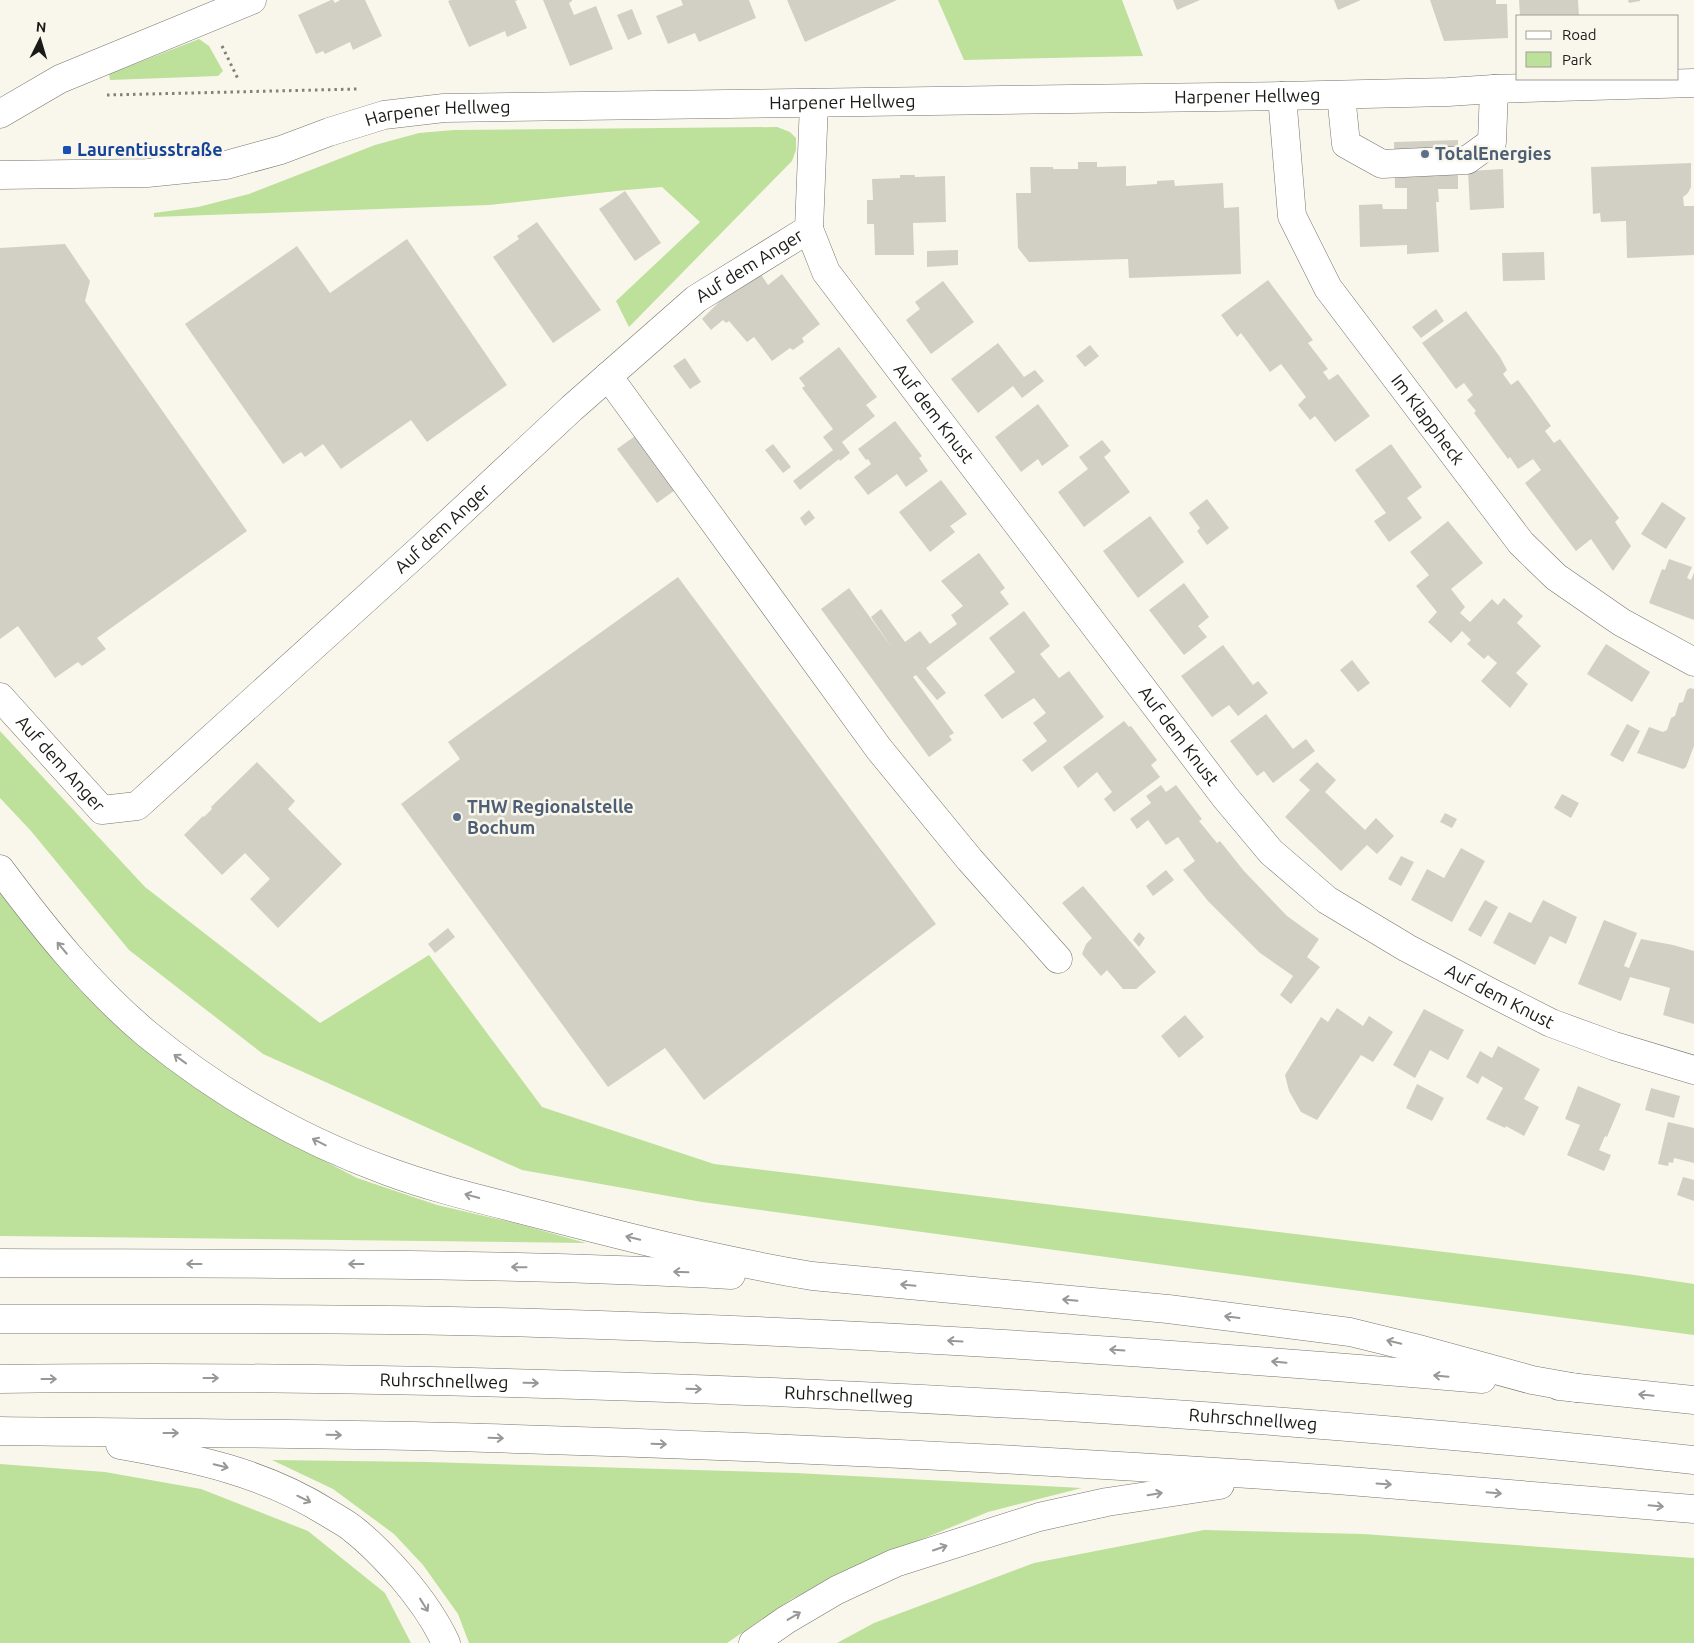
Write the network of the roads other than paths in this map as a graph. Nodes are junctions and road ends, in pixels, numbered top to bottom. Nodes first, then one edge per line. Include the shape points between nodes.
1 (252, 0) edge
2 (1694, 84) edge
3 (1494, 89) junction
4 (1341, 94) junction
5 (1282, 96) junction
6 (814, 103) junction
7 (0, 114) edge
8 (0, 176) edge
9 (809, 229) junction
10 (608, 376) junction
11 (1694, 662) edge
12 (0, 697) edge
13 (0, 869) edge
14 (1058, 958) dead end
15 (1694, 1070) edge
16 (0, 1263) edge
17 (870, 1282) junction
18 (0, 1319) edge
19 (0, 1379) edge
20 (1577, 1388) junction
21 (1694, 1400) edge
22 (0, 1431) edge
23 (1694, 1460) edge
24 (1336, 1480) junction
25 (1694, 1509) edge
26 (446, 1643) edge
27 (753, 1643) edge

1 - 7 main road via 60,79
2 - 3 main road, Harpener Hellweg
3 - 4 main road, Harpener Hellweg
3 - 4 main road via 1492,142 1473,156 1467,160 1382,164 1346,144
4 - 5 main road, Harpener Hellweg
5 - 6 main road, Harpener Hellweg
5 - 11 main road, Im Klappheck via 1292,216 1328,288 1522,543 1556,577 1621,622
6 - 8 main road, Harpener Hellweg via 444,108 384,115 226,165 147,172
6 - 9 main road, Auf dem Anger
9 - 10 main road, Auf dem Anger via 696,299
9 - 15 main road, Auf dem Knust via 826,272 1214,782 1271,852 1327,900 1490,992 1551,1022 1614,1046
10 - 12 main road, Auf dem Anger via 136,806 102,810
10 - 14 main road via 879,749 970,860
17 -> 13 main road via 762,1267 601,1231 448,1190 334,1150 229,1092 145,1032 67,954
17 -> 16 main road via 583,1268
20 -> 17 main road via 1532,1380 1350,1332 1168,1310
20 -> 18 main road via 1248,1359 865,1336 539,1323
19 -> 23 main road, Ruhrschnellweg via 394,1380 894,1397 1256,1420
21 -> 20 main road
22 -> 24 main road via 312,1434 679,1445 1023,1460
22 -> 26 main road via 102,1442 229,1468 307,1500 352,1528 387,1559 418,1596
24 -> 25 main road
27 -> 24 main road via 837,1590 895,1563 1039,1517 1107,1502 1230,1484

